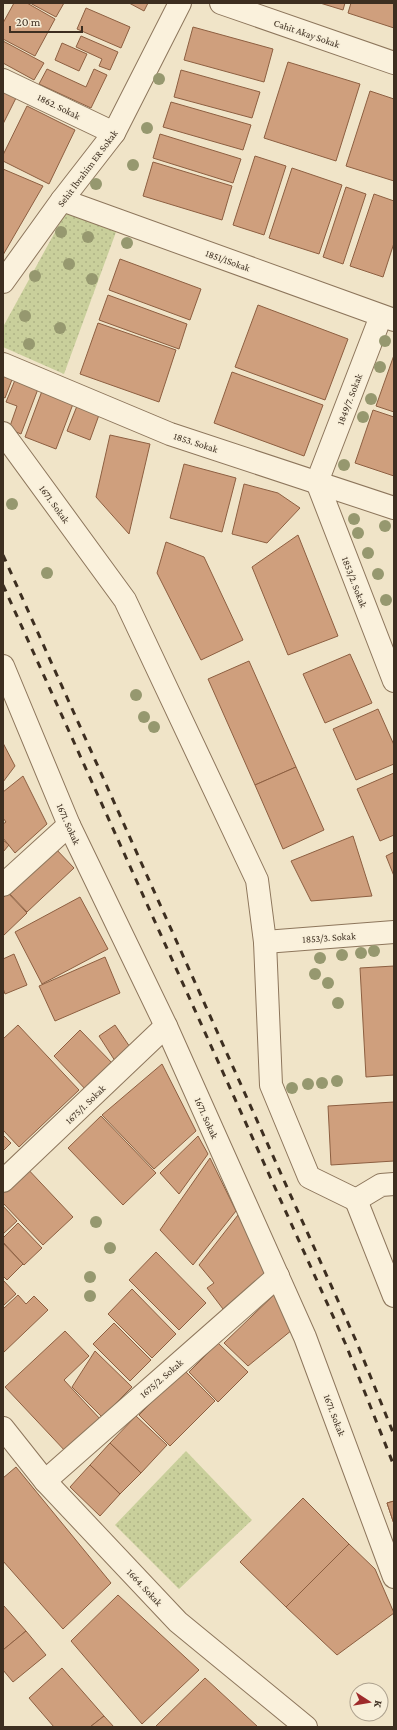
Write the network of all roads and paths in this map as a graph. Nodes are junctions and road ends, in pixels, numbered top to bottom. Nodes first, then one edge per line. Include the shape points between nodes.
1 (180, 3) edge
2 (221, 3) edge
3 (394, 63) edge
4 (3, 80) edge
5 (114, 133) junction
6 (62, 200) junction
7 (3, 282) edge
8 (387, 318) edge
9 (3, 364) edge
10 (3, 432) edge
11 (317, 482) junction
12 (394, 508) edge
13 (3, 666) edge
14 (394, 681) edge
15 (69, 825) junction
16 (3, 885) edge
17 (394, 932) edge
18 (265, 942) junction
19 (166, 1026) junction
20 (3, 1181) edge
21 (394, 1184) edge
22 (356, 1200) junction
23 (278, 1276) junction
24 (394, 1296) edge
25 (3, 1428) edge
26 (45, 1480) junction
27 (394, 1577) edge
28 (306, 1727) edge

1 - 5 street, Sehit İbrahim ER Sokak
2 - 3 street, Cahit Akay Sokak
4 - 5 street, 1862. Sokak
5 - 6 street, Sehit İbrahim ER Sokak
6 - 7 street, Sehit İbrahim ER Sokak
6 - 8 street, 1851/1Sokak
8 - 11 street, 1849/7. Sokak
9 - 11 street, 1853. Sokak via 170,434
10 - 18 street, 1671. Sokak via 125,600 257,880
11 - 12 street, 1853. Sokak
11 - 14 street, 1853/2. Sokak
13 - 15 street, 1671. Sokak
15 - 16 street
15 - 19 street, 1671. Sokak
17 - 18 street, 1853/3. Sokak
18 - 22 street, 1671. Sokak via 271,1086 310,1177
19 - 20 street, 1675/1. Sokak
19 - 23 street, 1671. Sokak
21 - 22 street via 380,1185
22 - 24 street
23 - 26 street, 1675/2. Sokak
23 - 27 street, 1671. Sokak via 305,1337
25 - 26 street, 1664. Sokak
26 - 28 street, 1664. Sokak via 178,1622

